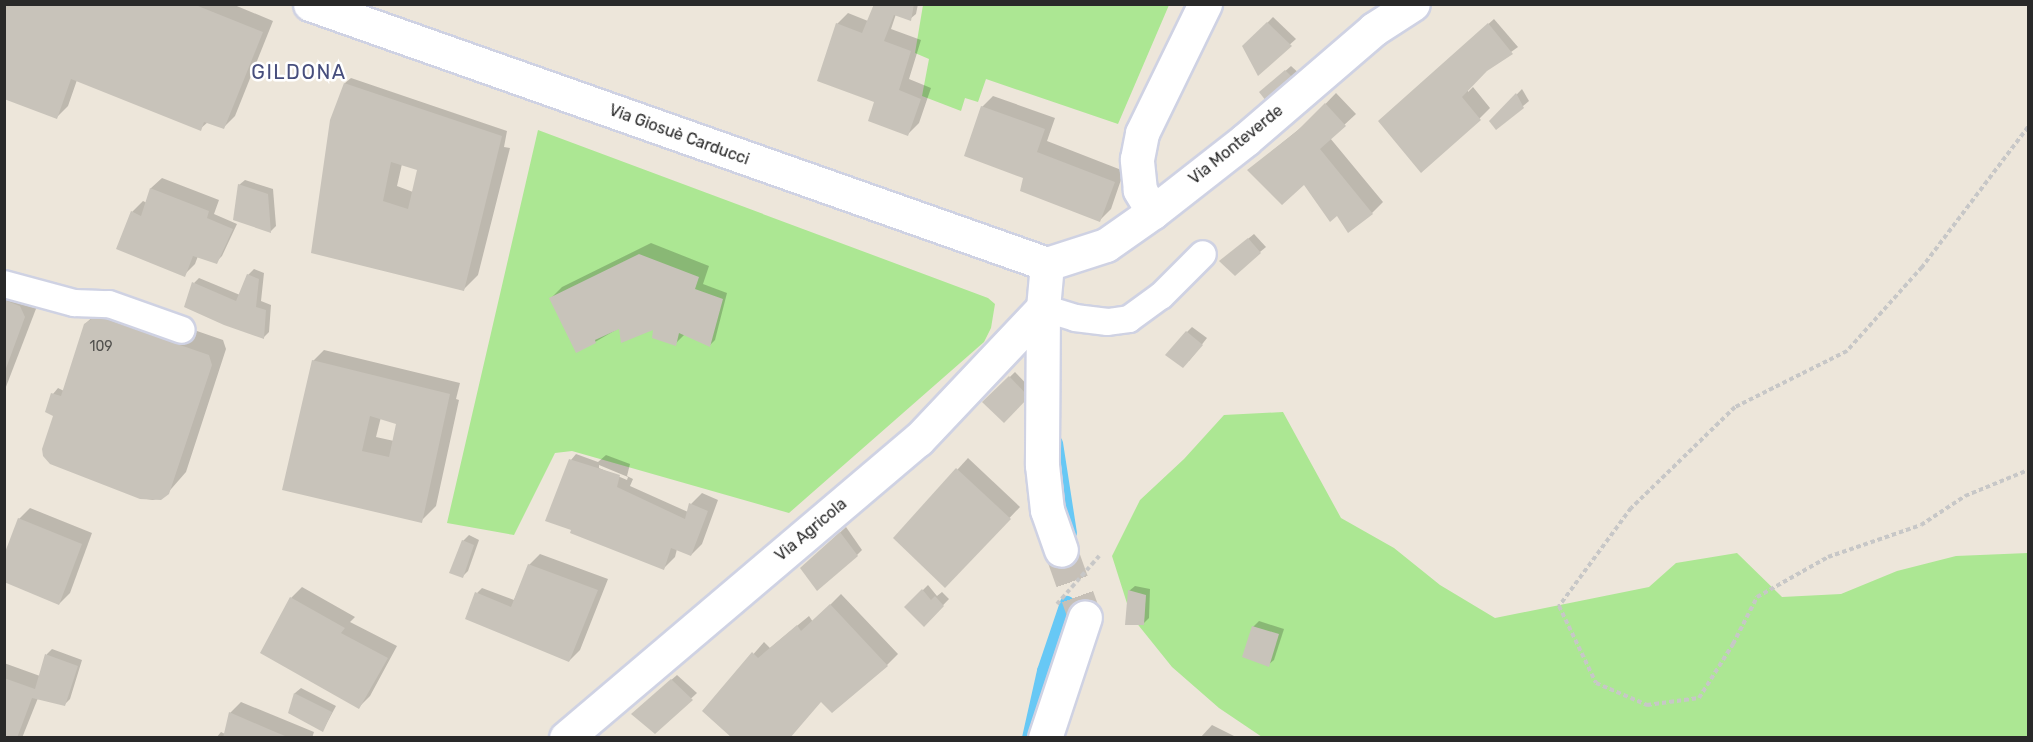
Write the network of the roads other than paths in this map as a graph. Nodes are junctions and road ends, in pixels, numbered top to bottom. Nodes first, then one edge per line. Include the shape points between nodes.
1 (310, 4) edge
2 (1205, 4) edge
3 (1413, 4) edge
4 (1153, 212) junction
5 (1203, 254) dead end
6 (1047, 264) junction
7 (4, 284) edge
8 (1042, 308) junction
9 (182, 330) dead end
10 (1061, 550) tunnel mouth
11 (1071, 610) tunnel mouth
12 (566, 738) edge
13 (1046, 738) edge

1 - 6 street, Via Giosuè Carducci
2 - 4 street via 1142,133 1137,159 1140,190
3 - 4 street, Via Monteverde via 1374,29 1245,140
4 - 6 street, Via Monteverde via 1106,245
5 - 8 lane via 1161,296 1130,319 1108,322 1075,318
6 - 8 street
7 - 9 lane via 74,303 109,304
8 - 10 street via 1042,465 1047,510
8 - 12 street, Via Agricola via 918,440
11 - 13 street

